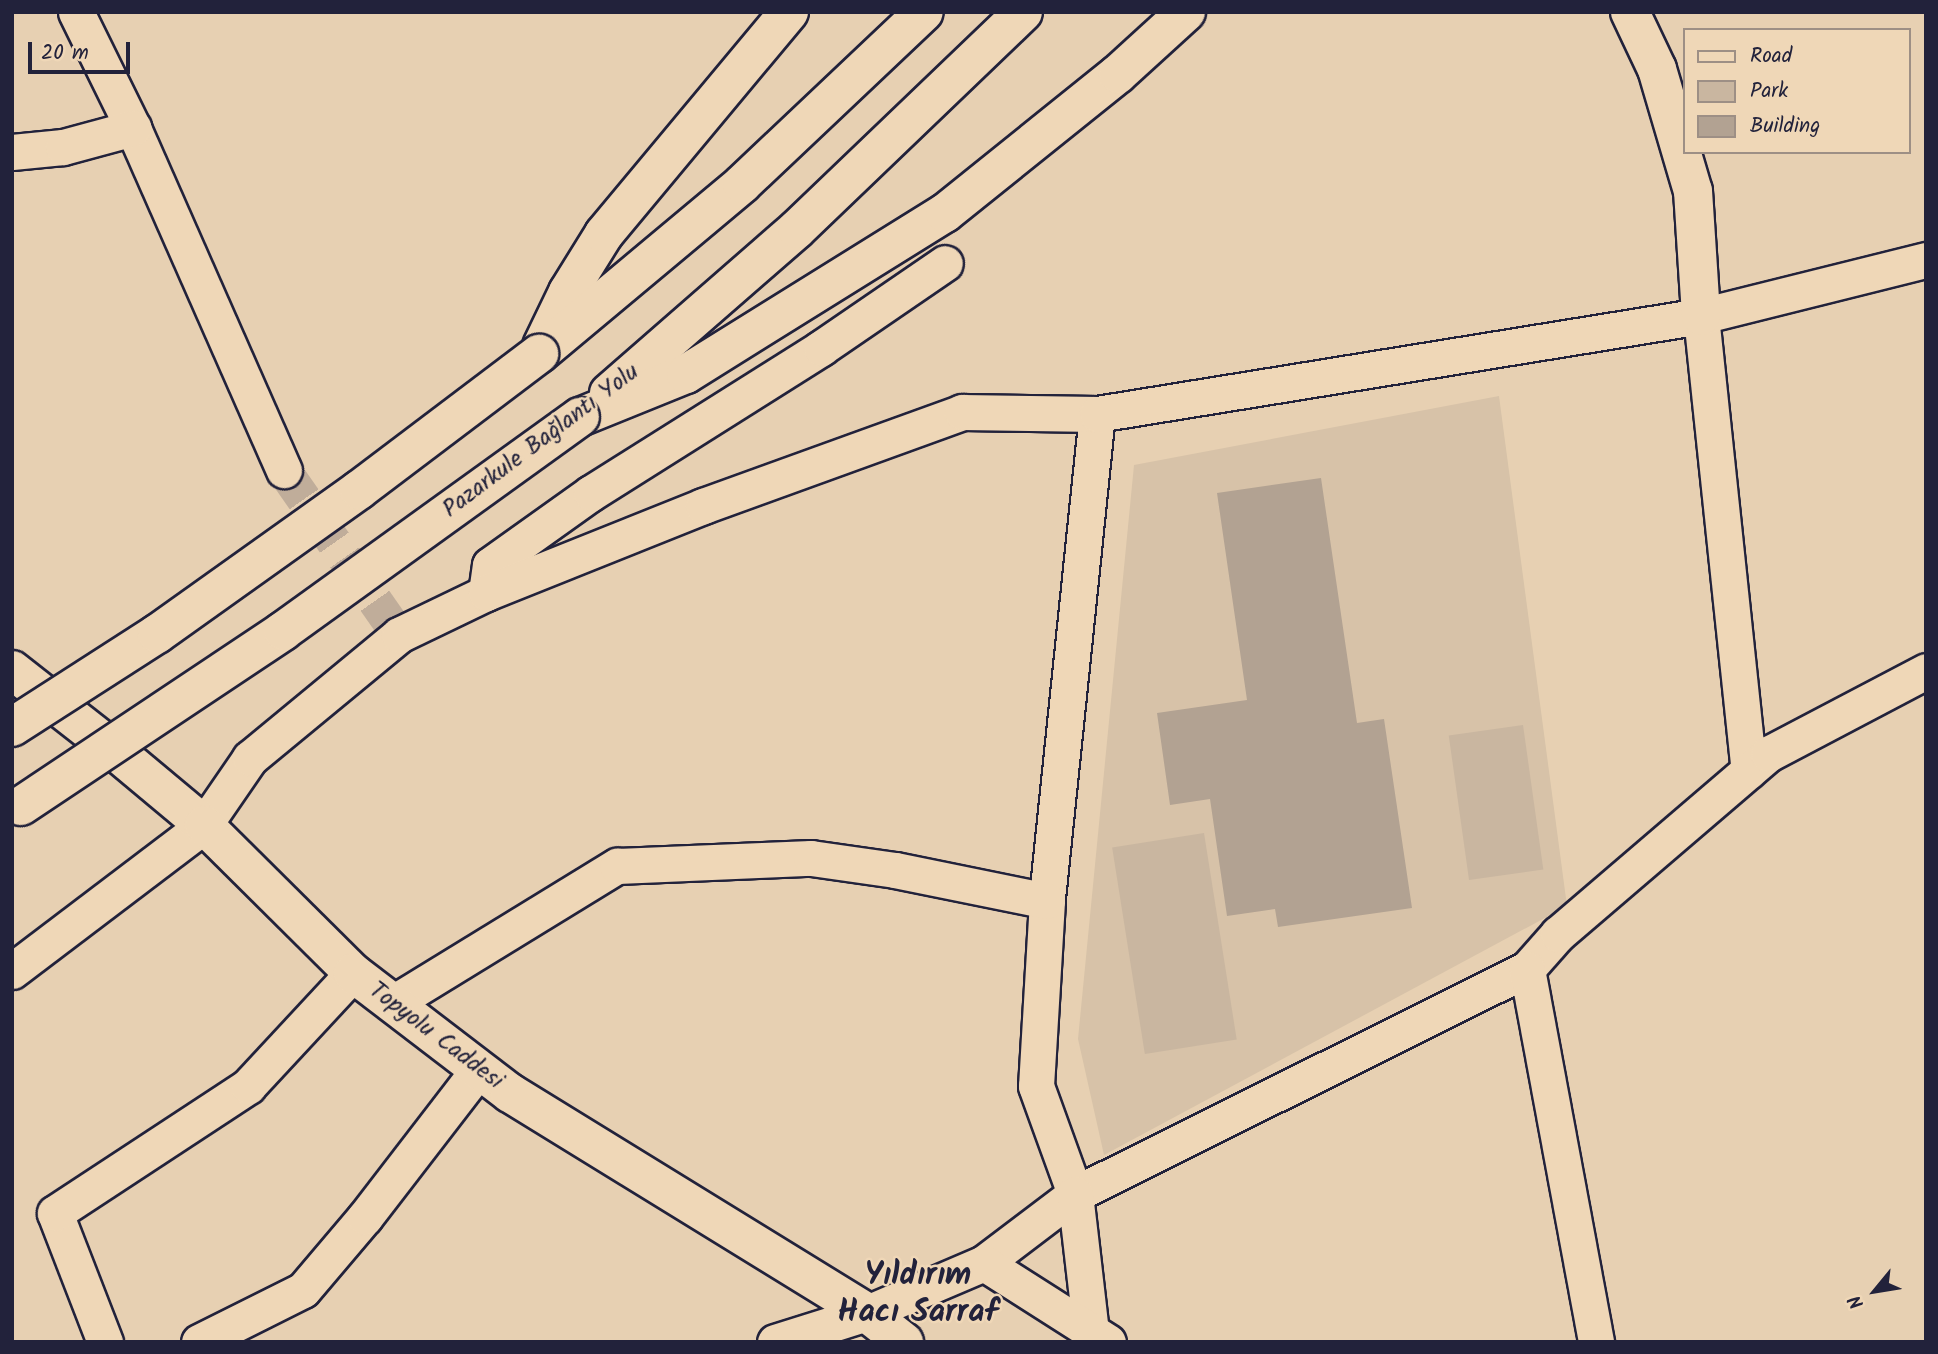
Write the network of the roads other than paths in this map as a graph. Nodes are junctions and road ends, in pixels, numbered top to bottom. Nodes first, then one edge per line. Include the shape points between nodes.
1 (76, 12) edge
2 (924, 12) edge
3 (1023, 12) edge
4 (1186, 12) edge
5 (1630, 12) edge
6 (784, 18) edge
7 (133, 128) junction
8 (12, 152) edge
9 (1682, 154) edge
10 (1682, 154) edge
11 (1926, 260) edge
12 (945, 263) dead end
13 (1701, 316) junction
14 (539, 354) junction
15 (1097, 414) junction
16 (580, 417) junction
17 (284, 470) tunnel mouth
18 (486, 593) junction
19 (12, 670) edge
20 (1926, 671) edge
21 (12, 727) edge
22 (1749, 769) junction
23 (17, 808) edge
24 (204, 825) junction
25 (1046, 901) junction
26 (1527, 969) junction
27 (12, 971) edge
28 (354, 973) junction
29 (393, 1003) junction
30 (479, 1069) junction
31 (1075, 1194) junction
32 (984, 1263) junction
33 (867, 1313) junction
34 (1099, 1337) edge
35 (105, 1342) edge
36 (199, 1342) edge
37 (775, 1342) edge
38 (904, 1342) edge
39 (1596, 1342) edge

1 - 7 street
2 - 14 main road via 742,184
3 - 16 main road, Pazarkule Bağlantı Yolu via 797,229
4 - 16 main road via 1118,74 946,213 686,374
5 - 10 main road via 1657,69
6 - 14 main road via 604,234 568,292
7 - 8 street via 63,147
7 - 17 street
9 - 13 main road via 1693,191
11 - 13 street
12 - 18 street via 821,348 591,493 490,565
13 - 15 street
13 - 22 street
14 - 21 main road, bridge via 157,634
15 - 18 street via 962,412 703,506
15 - 25 street
16 - 23 main road, Pazarkule Bağlantı Yolu, bridge via 283,631
18 - 24 street via 399,635 250,758
19 - 24 main road, Topyolu Caddesi
20 - 22 street via 1768,754
22 - 26 street via 1558,934
24 - 27 street
24 - 28 main road, Topyolu Caddesi
25 - 29 street via 811,858 617,866
25 - 31 street via 1036,1086
26 - 31 street
26 - 39 street
28 - 29 main road, Topyolu Caddesi
28 - 35 street via 248,1086 55,1213
29 - 30 main road, Topyolu Caddesi
30 - 33 main road, Topyolu Caddesi via 510,1093
30 - 36 street via 303,1290
31 - 32 street
31 - 34 street
32 - 33 street
32 - 34 street
33 - 37 street
33 - 38 main road, Topyolu Caddesi

